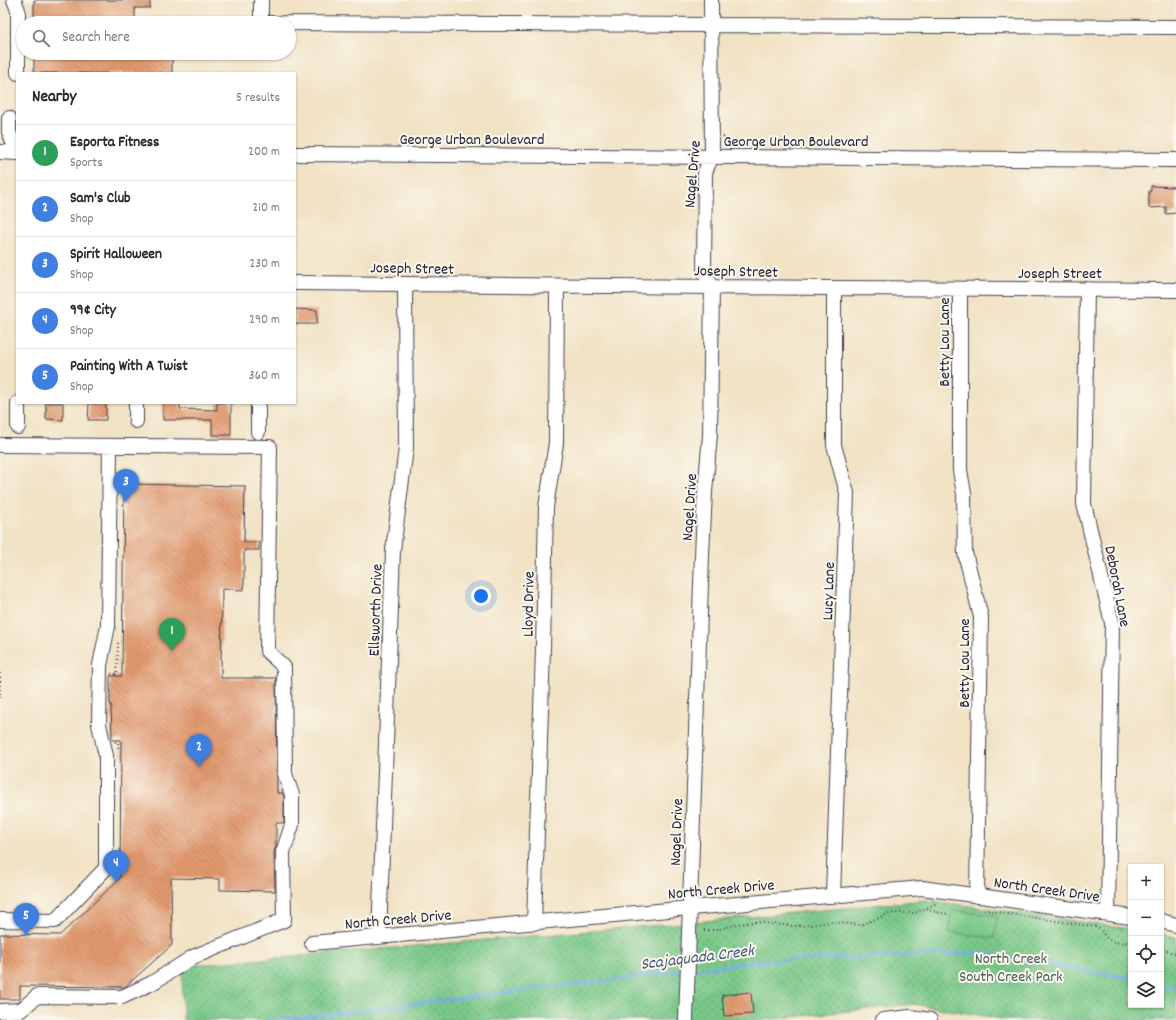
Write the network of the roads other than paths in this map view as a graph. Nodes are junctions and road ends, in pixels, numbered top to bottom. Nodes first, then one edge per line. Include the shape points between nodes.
1 (14, 0) edge
2 (261, 0) edge
3 (711, 0) edge
4 (18, 16) edge
5 (261, 16) edge
6 (296, 23) edge
7 (711, 24) junction
8 (1176, 27) edge
9 (18, 60) edge
10 (18, 72) edge
11 (8, 118) edge
12 (16, 150) edge
13 (0, 152) edge
14 (16, 152) edge
15 (296, 154) edge
16 (712, 156) junction
17 (1176, 160) edge
18 (296, 283) edge
19 (405, 284) junction
20 (557, 286) junction
21 (712, 287) junction
22 (834, 288) junction
23 (960, 289) junction
24 (1087, 290) junction
25 (1176, 290) edge
26 (18, 404) edge
27 (136, 404) edge
28 (258, 404) edge
29 (136, 422) dead end
30 (18, 428) dead end
31 (258, 432) dead end
32 (0, 445) edge
33 (110, 446) junction
34 (832, 896) junction
35 (977, 896) junction
36 (690, 908) junction
37 (1108, 914) junction
38 (1128, 917) edge
39 (0, 920) edge
40 (1164, 922) edge
41 (534, 923) junction
42 (1176, 925) edge
43 (379, 937) junction
44 (312, 943) dead end
45 (0, 1011) edge
46 (686, 1020) edge
47 (883, 1020) edge
48 (930, 1020) edge

1 - 4 street
2 - 5 street
3 - 7 street, Nagel Drive
6 - 7 street
7 - 8 street
7 - 16 street, Nagel Drive
9 - 10 street
11 - 12 street via 9,132
13 - 14 street
15 - 16 street, George Urban Boulevard
16 - 17 street, George Urban Boulevard
16 - 21 street, Nagel Drive via 705,172 704,271
18 - 19 street, Joseph Street
19 - 20 street, Joseph Street
19 - 43 street, Ellsworth Drive via 406,448 393,550
20 - 21 street, Joseph Street
20 - 41 street, Lloyd Drive via 556,443 546,507
21 - 22 street, Joseph Street
21 - 36 street, Nagel Drive via 710,434 702,555
22 - 23 street, Joseph Street
22 - 34 street, Lucy Lane via 834,445 847,493
23 - 24 street, Joseph Street
23 - 35 street, Betty Lou Lane via 960,470 964,494 965,553 981,617
24 - 25 street, Joseph Street
24 - 37 street, Deborah Lane via 1084,504 1112,623
26 - 30 street
27 - 29 street
28 - 31 street
32 - 33 street
33 - 39 street via 108,626 100,665 100,724 106,756 106,868 55,921
33 - 45 street via 270,447 267,651 284,667 285,774 292,794 292,825 283,852 284,920 194,957 152,983 122,997 37,996 21,1010
34 - 35 street, North Creek Drive via 922,888
34 - 36 street, North Creek Drive
35 - 37 street, North Creek Drive
36 - 41 street, North Creek Drive
36 - 46 street, Nagel Drive
37 - 38 street, North Creek Drive
40 - 42 street
41 - 43 street, North Creek Drive
43 - 44 street, North Creek Drive
47 - 48 street via 910,1017

